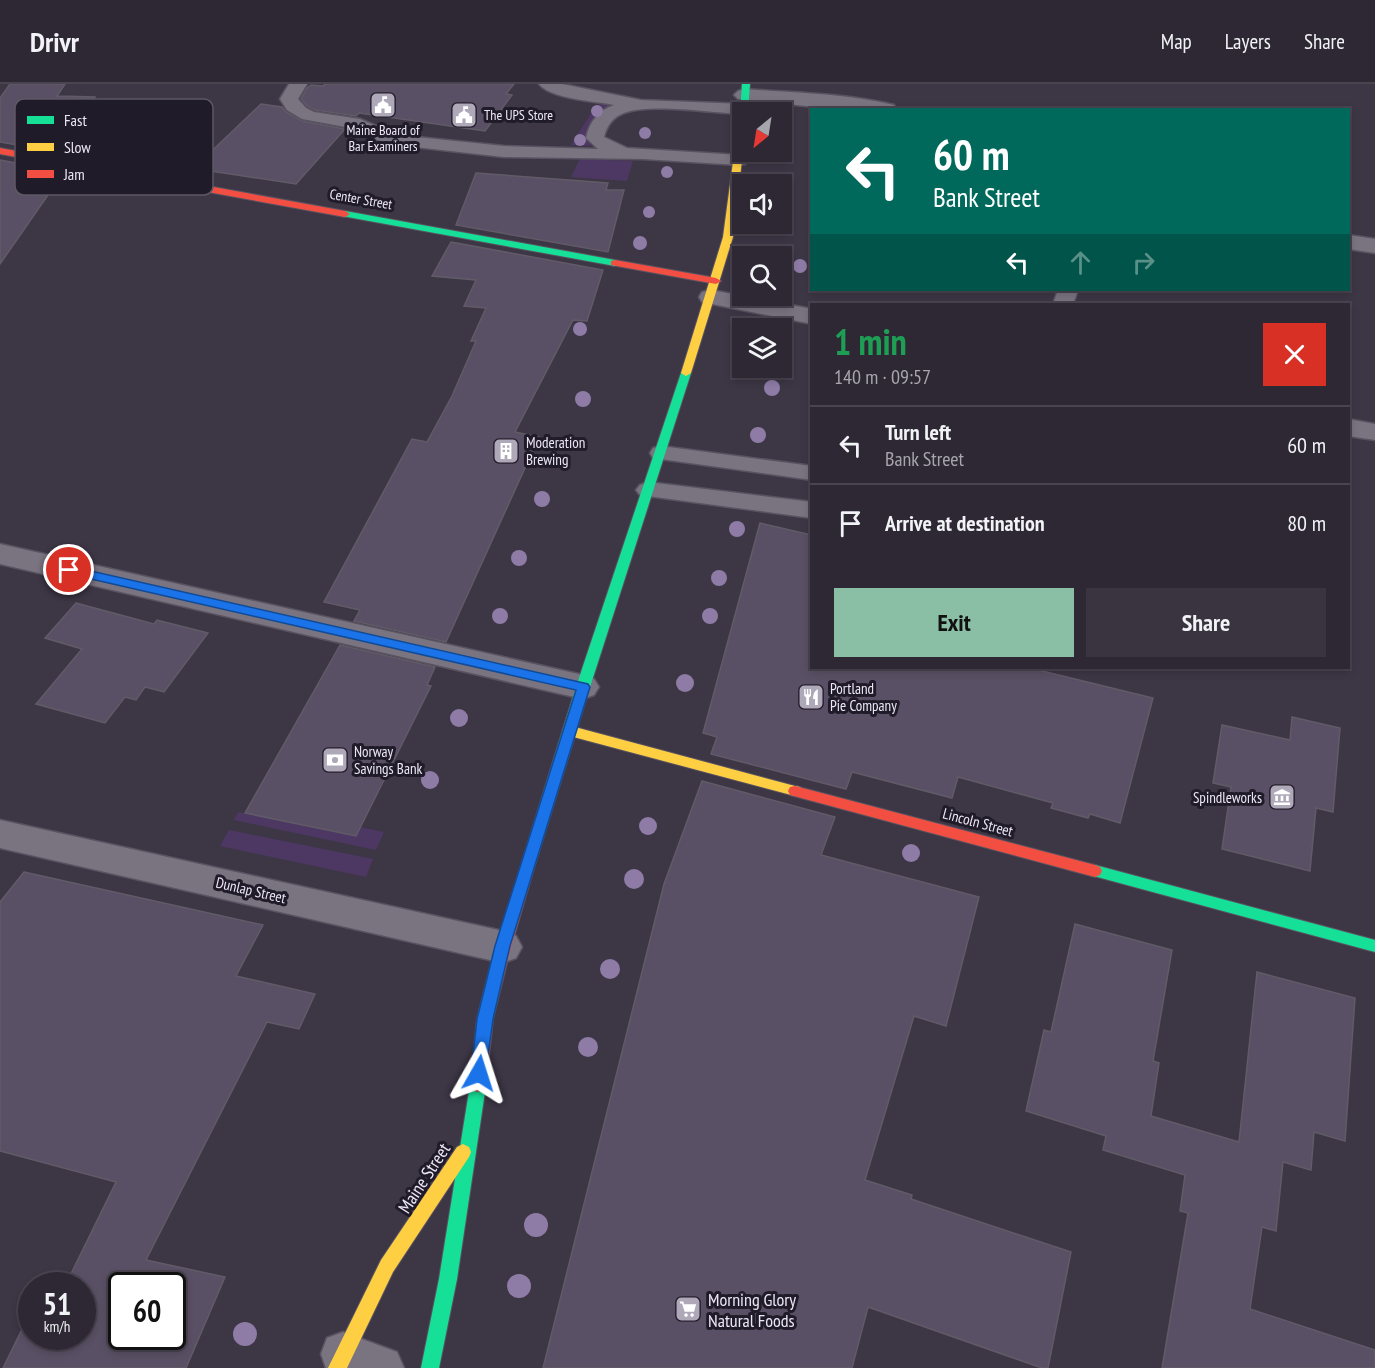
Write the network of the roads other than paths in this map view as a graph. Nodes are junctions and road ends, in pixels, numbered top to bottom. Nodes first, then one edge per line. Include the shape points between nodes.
1 (298, 84) edge
2 (548, 84) edge
3 (792, 104) edge
4 (651, 105) junction
5 (732, 105) edge
6 (874, 108) edge
7 (0, 151) edge
8 (15, 154) edge
9 (639, 155) junction
10 (732, 160) edge
11 (739, 162) edge
12 (213, 192) edge
13 (1350, 242) edge
14 (1375, 246) edge
15 (713, 289) junction
16 (810, 316) edge
17 (1350, 427) edge
18 (1375, 432) edge
19 (661, 453) junction
20 (810, 472) edge
21 (648, 490) junction
22 (810, 510) edge
23 (0, 554) edge
24 (584, 687) junction
25 (572, 731) junction
26 (0, 834) edge
27 (503, 946) junction
28 (1375, 946) edge
29 (468, 1145) junction
30 (353, 1363) edge
31 (430, 1368) edge

1 - 9 lane via 289,99 292,108 306,115 371,128 383,137 458,149
2 - 4 lane via 564,91
3 - 6 street via 844,103
4 - 5 lane
4 - 9 lane via 622,108 597,127 595,138 600,143 612,150
7 - 8 main road, Center Street
9 - 10 lane
11 - 15 main road via 728,237
12 - 15 main road, Center Street
13 - 14 street
15 - 16 street
15 - 19 main road
17 - 18 street
19 - 20 lane
19 - 21 main road
21 - 22 lane
21 - 24 main road
23 - 24 street
24 - 25 main road
25 - 27 main road
25 - 28 main road, Lincoln Street
26 - 27 street, Dunlap Street
27 - 29 main road via 485,1019
29 - 30 main road, Maine Street via 387,1266
29 - 31 main road, Maine Street

